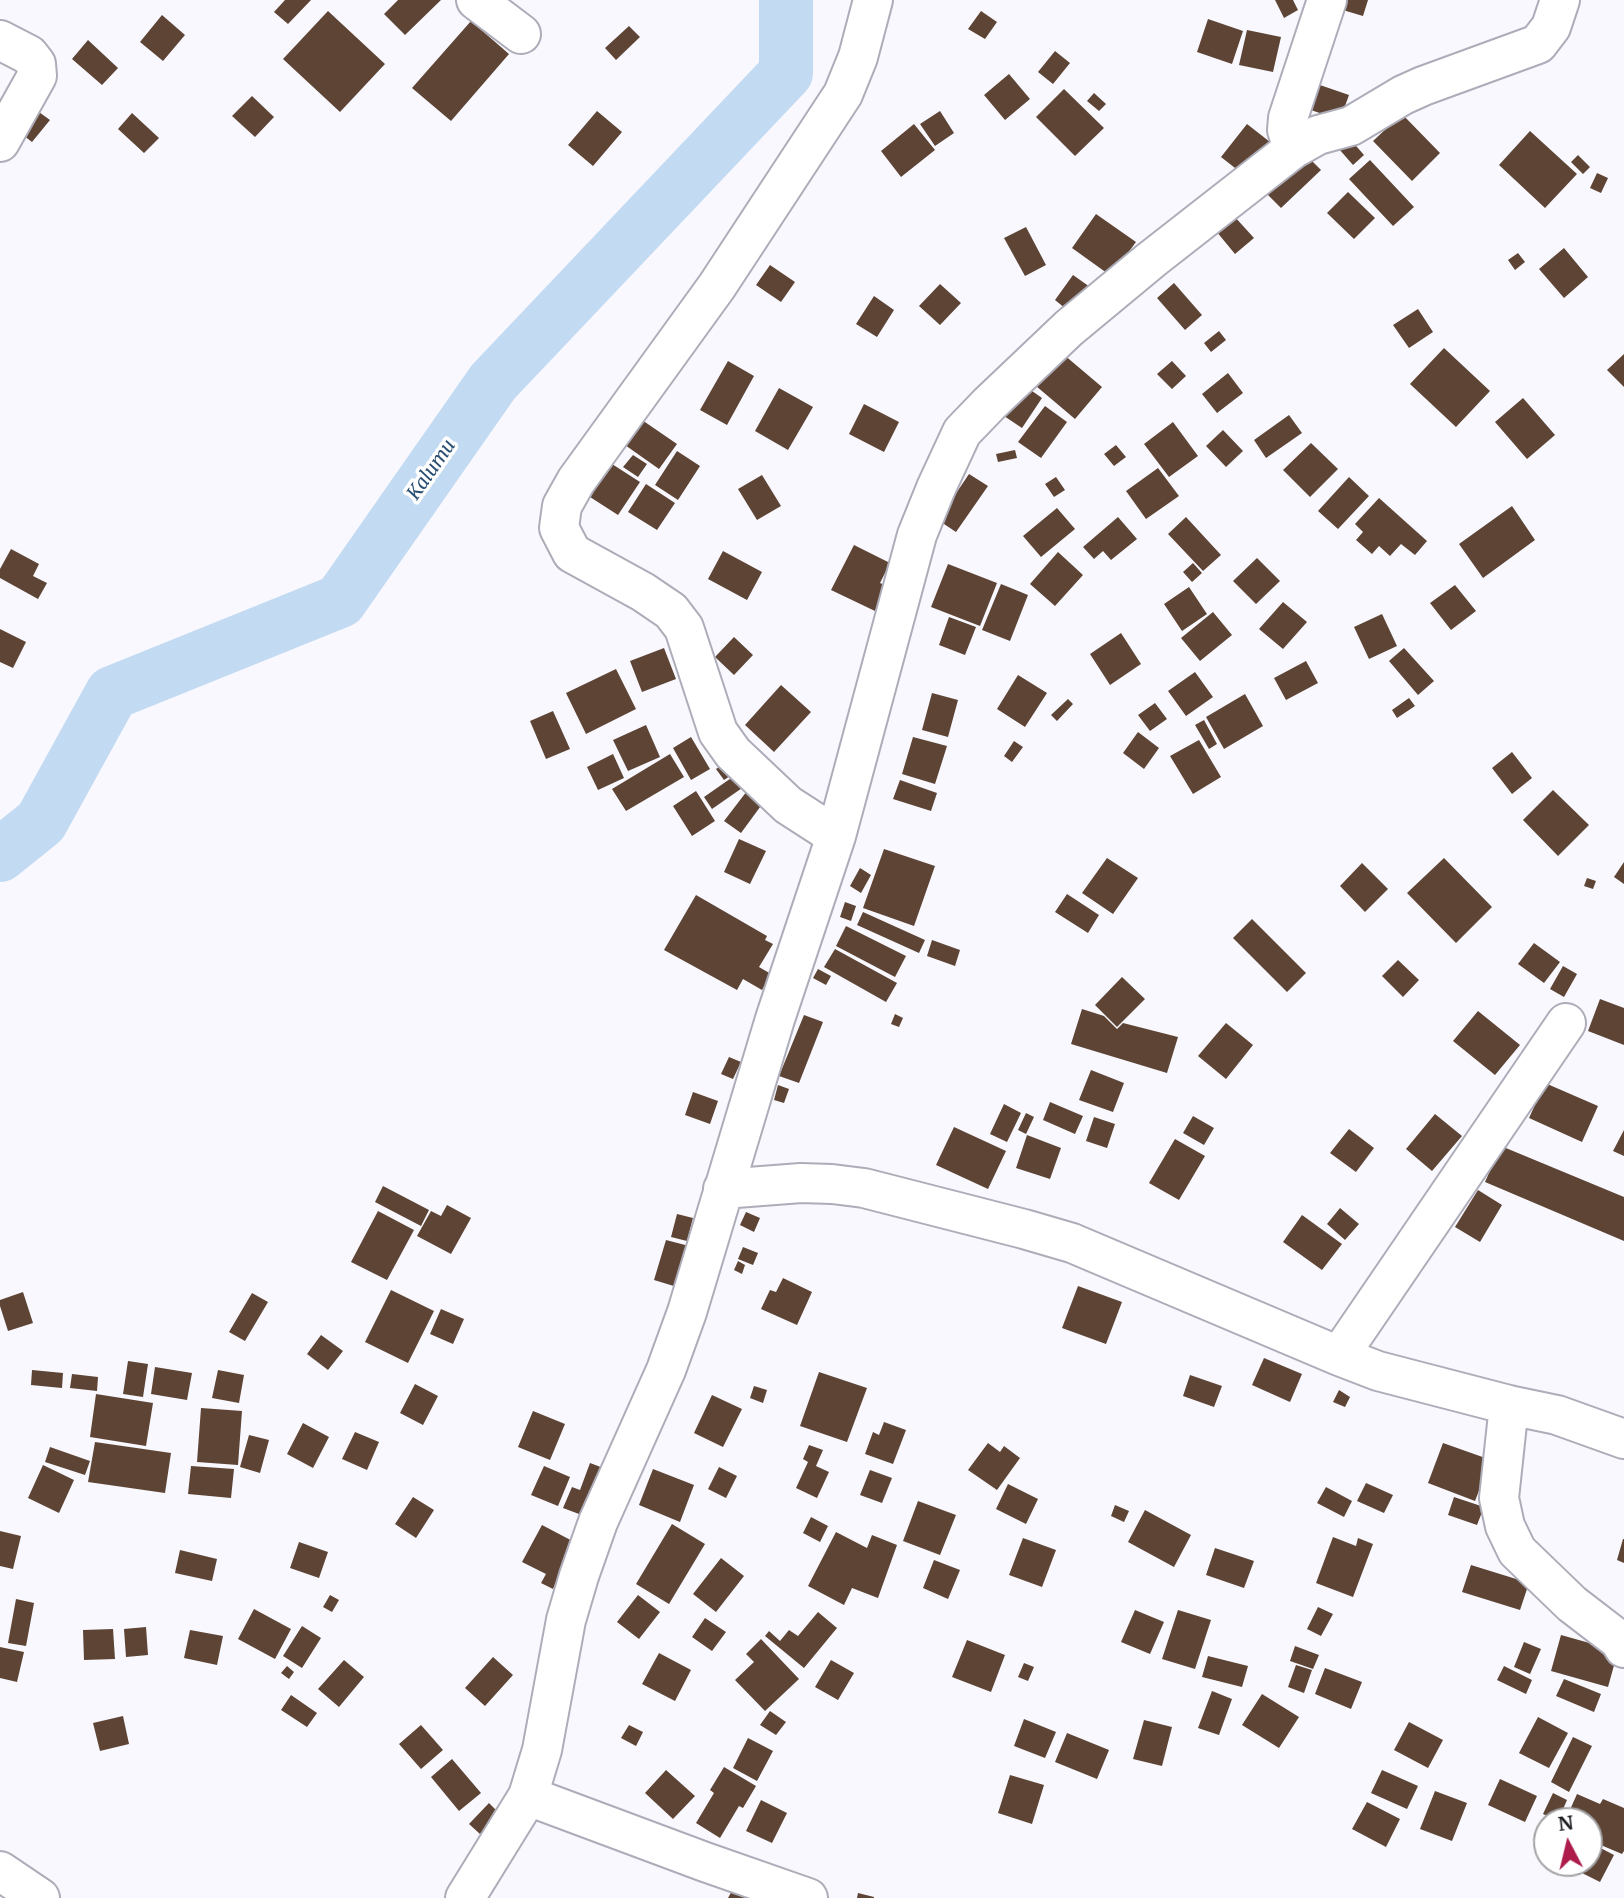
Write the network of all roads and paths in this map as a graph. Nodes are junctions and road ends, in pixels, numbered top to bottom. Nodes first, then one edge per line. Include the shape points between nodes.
1 (477, 0) edge
2 (873, 0) edge
3 (1327, 0) edge
4 (1560, 0) edge
5 (521, 34) dead end
6 (0, 40) edge
7 (0, 142) edge
8 (1293, 149) junction
9 (836, 836) junction
10 (1566, 1023) dead end
11 (723, 1189) junction
12 (1339, 1356) junction
13 (1509, 1405) junction
14 (1624, 1439) edge
15 (1624, 1648) edge
16 (528, 1796) junction
17 (0, 1871) edge
18 (40, 1898) edge
19 (465, 1898) edge
20 (808, 1898) edge

1 - 5 street
2 - 9 street via 843,94 717,286 576,481 562,506 559,528 572,553 671,611 684,628 718,732 733,753 788,805
3 - 8 street via 1288,118
4 - 8 street via 1551,27 1538,44 1423,86 1351,126 1318,135
6 - 7 street via 29,55 37,76
8 - 9 street via 1069,328 962,432 917,535
9 - 11 street
10 - 12 street
11 - 12 street via 801,1184 864,1188 1024,1229 1072,1243
11 - 16 street via 670,1359 579,1576
12 - 13 street via 1378,1371
13 - 14 street via 1557,1415
13 - 15 street via 1499,1498 1517,1551
16 - 19 street
16 - 20 street
17 - 18 street

